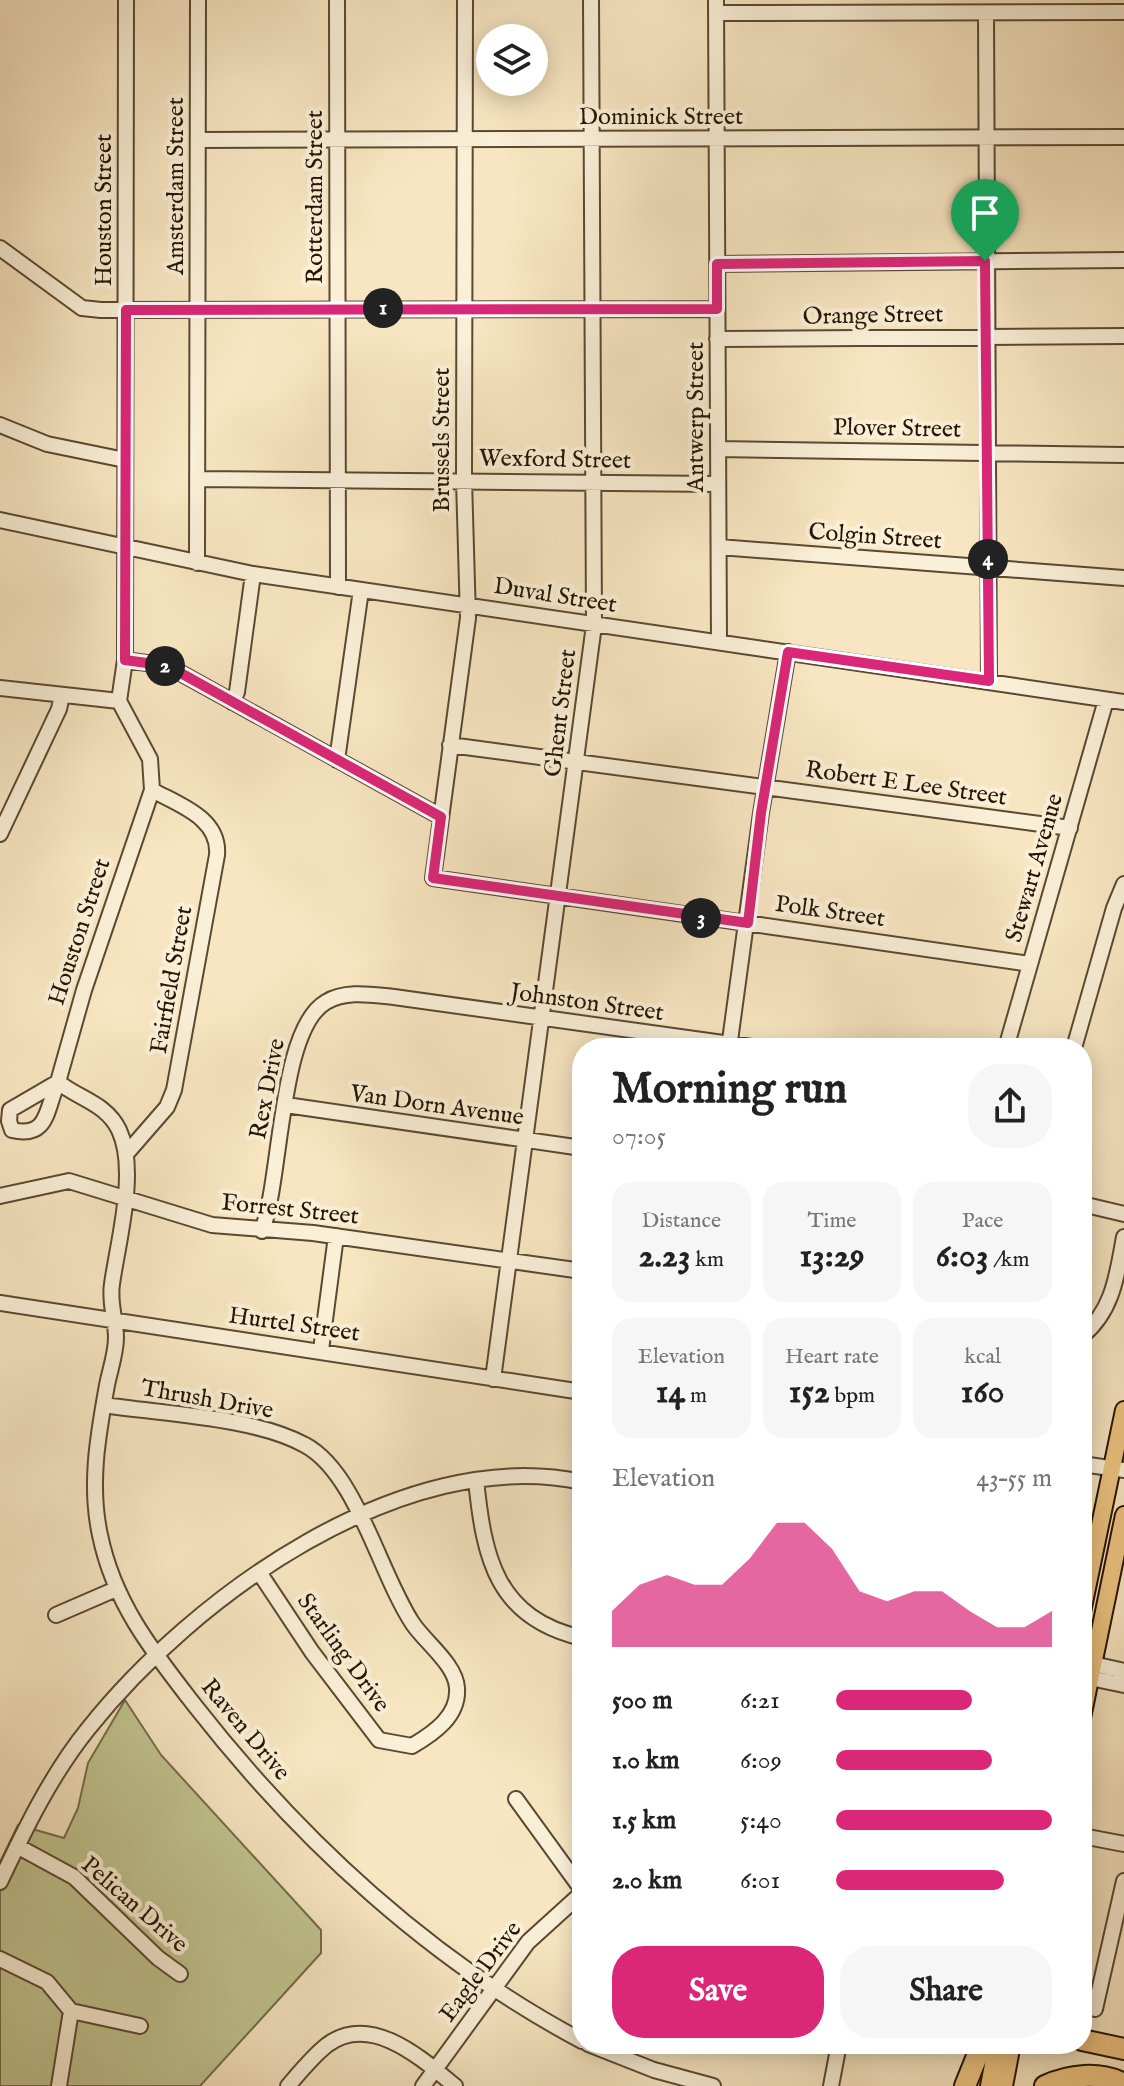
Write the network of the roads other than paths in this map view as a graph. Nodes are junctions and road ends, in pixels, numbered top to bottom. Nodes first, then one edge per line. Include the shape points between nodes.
1 (126, 0) edge
2 (198, 0) edge
3 (337, 0) edge
4 (465, 0) edge
5 (591, 0) edge
6 (716, 6) edge
7 (1124, 12) edge
8 (986, 13) junction
9 (985, 137) junction
10 (1124, 137) edge
11 (716, 138) junction
12 (591, 139) junction
13 (199, 140) junction
14 (337, 140) junction
15 (464, 140) junction
16 (0, 248) edge
17 (1124, 260) edge
18 (985, 261) junction
19 (717, 264) junction
20 (338, 308) junction
21 (197, 309) junction
22 (464, 309) junction
23 (591, 309) junction
24 (717, 309) junction
25 (126, 310) junction
26 (1124, 336) edge
27 (985, 337) junction
28 (717, 339) junction
29 (0, 425) edge
30 (718, 449) junction
31 (987, 452) junction
32 (1124, 455) edge
33 (125, 460) junction
34 (198, 479) junction
35 (339, 480) junction
36 (464, 480) junction
37 (592, 482) junction
38 (718, 484) junction
39 (0, 520) edge
40 (719, 547) junction
41 (126, 548) junction
42 (197, 563) junction
43 (989, 567) junction
44 (253, 574) junction
45 (1124, 578) edge
46 (338, 587) junction
47 (361, 590) junction
48 (466, 605) junction
49 (594, 625) junction
50 (719, 642) junction
51 (788, 652) junction
52 (125, 660) junction
53 (989, 681) junction
54 (0, 688) edge
55 (62, 695) junction
56 (1106, 700) junction
57 (119, 701) junction
58 (232, 702) junction
59 (1124, 704) edge
60 (450, 745) junction
61 (337, 760) junction
62 (578, 762) junction
63 (765, 787) junction
64 (152, 790) junction
65 (441, 817) junction
66 (1070, 828) junction
67 (0, 834) edge
68 (433, 878) joint
69 (1124, 884) edge
70 (559, 898) junction
71 (748, 923) junction
72 (1030, 964) junction
73 (457, 1006) joint
74 (542, 1018) junction
75 (676, 1038) edge
76 (731, 1038) edge
77 (1009, 1038) edge
78 (1077, 1038) edge
79 (286, 1105) junction
80 (526, 1141) junction
81 (572, 1147) edge
82 (127, 1153) junction
83 (0, 1196) edge
84 (124, 1197) junction
85 (1092, 1206) edge
86 (1124, 1214) edge
87 (262, 1231) junction
88 (336, 1236) junction
89 (1124, 1237) edge
90 (509, 1261) junction
91 (572, 1270) edge
92 (0, 1303) edge
93 (112, 1321) junction
94 (1092, 1325) edge
95 (321, 1350) junction
96 (493, 1379) junction
97 (572, 1391) edge
98 (104, 1405) junction
99 (1124, 1410) edge
100 (1092, 1465) edge
101 (1118, 1469) edge
102 (476, 1480) junction
103 (572, 1481) edge
104 (1124, 1515) edge
105 (360, 1516) junction
106 (259, 1572) junction
107 (1092, 1572) edge
108 (116, 1589) junction
109 (56, 1615) dead end
110 (572, 1634) edge
111 (155, 1654) junction
112 (1092, 1671) junction
113 (1124, 1671) edge
114 (1124, 1685) edge
115 (516, 1799) dead end
116 (1092, 1838) edge
117 (1124, 1844) edge
118 (17, 1846) junction
119 (572, 1877) edge
120 (1124, 1881) edge
121 (0, 1882) edge
122 (572, 1900) edge
123 (0, 1959) edge
124 (180, 1974) dead end
125 (494, 1989) junction
126 (1095, 2009) dead end
127 (71, 2011) junction
128 (140, 2026) dead end
129 (572, 2035) edge
130 (1092, 2042) edge
131 (1124, 2049) edge
132 (613, 2054) edge
133 (837, 2054) edge
134 (978, 2054) edge
135 (995, 2054) edge
136 (1010, 2054) edge
137 (435, 2071) junction
138 (1124, 2084) edge
139 (59, 2086) edge
140 (288, 2086) edge
141 (423, 2086) edge
142 (455, 2086) edge
143 (713, 2086) edge
144 (831, 2086) edge
145 (965, 2086) edge
146 (989, 2086) edge
147 (1004, 2086) edge
148 (1045, 2086) edge

1 - 25 street, Houston Street
2 - 13 street, Amsterdam Street
3 - 14 street, Rotterdam Street
4 - 15 street, Brussels Street
5 - 12 street, Ghent Street
6 - 8 street
6 - 11 street, Antwerp Street
7 - 8 street
8 - 9 street
9 - 10 street, Dominick Street
9 - 11 street, Dominick Street
9 - 18 street
11 - 12 street, Dominick Street
11 - 19 street, Antwerp Street
12 - 15 street, Dominick Street
12 - 23 street, Ghent Street
13 - 14 street, Dominick Street
13 - 21 street, Amsterdam Street
14 - 15 street, Dominick Street
14 - 20 street, Rotterdam Street
15 - 22 street, Brussels Street
16 - 25 street via 82,308
17 - 18 street
18 - 19 street
18 - 27 street
19 - 24 street, Antwerp Street
20 - 21 street
20 - 22 street
20 - 35 street, Rotterdam Street
21 - 25 street
21 - 34 street, Amsterdam Street
22 - 23 street
22 - 36 street, Brussels Street
23 - 24 street
23 - 37 street, Ghent Street
24 - 28 street, Antwerp Street
25 - 33 street, Houston Street
26 - 27 street, Orange Street
27 - 28 street, Orange Street
27 - 31 street
28 - 30 street, Antwerp Street
29 - 33 street via 47,444
30 - 31 street, Plover Street
30 - 38 street, Antwerp Street
31 - 32 street, Plover Street
31 - 43 street
33 - 41 street, Houston Street
34 - 35 street, Wexford Street
34 - 42 street, Amsterdam Street
35 - 36 street, Wexford Street
35 - 46 street, Rotterdam Street
36 - 37 street, Wexford Street
36 - 48 street, Brussels Street
37 - 38 street, Wexford Street
37 - 49 street, Ghent Street
38 - 40 street, Antwerp Street
39 - 41 street, Duval Street
40 - 43 street, Colgin Street
40 - 50 street, Antwerp Street
41 - 42 street, Duval Street
41 - 52 street, Houston Street
42 - 44 street, Duval Street
43 - 45 street, Colgin Street
43 - 53 street
44 - 46 street, Duval Street
44 - 58 street
46 - 47 street, Duval Street
47 - 48 street, Duval Street
47 - 61 street
48 - 49 street, Duval Street
48 - 60 street, Brussels Street
49 - 50 street, Duval Street
49 - 62 street, Ghent Street
50 - 51 street, Duval Street
51 - 53 street, Duval Street
51 - 63 street
52 - 57 street, Houston Street
52 - 58 street via 168,666
53 - 56 street, Duval Street
54 - 55 street
55 - 57 street
55 - 67 street
56 - 59 street, Duval Street
56 - 66 street, Stewart Avenue
57 - 64 street, Houston Street via 150,759
58 - 61 street
60 - 62 street, Robert E Lee Street
60 - 65 street, Brussels Street
61 - 65 street
62 - 63 street, Robert E Lee Street
62 - 70 street, Ghent Street
63 - 66 street, Robert E Lee Street
63 - 71 street
64 - 82 street, Houston Street via 58,1082 101,1107 119,1129
64 - 82 street, Fairfield Street via 202,818 212,830 217,855 174,1090 167,1107
65 - 68 street, Brussels Street
66 - 72 street, Stewart Avenue
68 - 70 street, Polk Street
69 - 78 street
70 - 71 street, Polk Street
70 - 74 street, Ghent Street
71 - 72 street, Polk Street
71 - 76 street
72 - 77 street, Stewart Avenue
73 - 74 street, Johnston Street
73 - 79 street, Rex Drive via 365,994 324,1002 303,1026
74 - 75 street, Johnston Street
74 - 80 street, Ghent Street
79 - 80 street, Van Dorn Avenue
79 - 87 street, Rex Drive
80 - 81 street, Van Dorn Avenue
80 - 90 street, Ghent Street
82 - 84 street
83 - 84 street, Forrest Street via 69,1181
84 - 87 street, Forrest Street via 212,1225
84 - 93 street via 109,1305
85 - 86 street
87 - 88 street, Forrest Street
88 - 90 street, Forrest Street
88 - 95 street
89 - 94 street via 1111,1299
90 - 91 street, Forrest Street
90 - 96 street, Ghent Street
92 - 93 street, Hurtel Street
93 - 95 street, Hurtel Street
93 - 98 street, Raven Drive via 116,1337
95 - 96 street, Hurtel Street
96 - 97 street, Hurtel Street
98 - 105 street, Thrush Drive via 289,1437 333,1467
98 - 108 street, Raven Drive via 95,1500 99,1535
99 - 101 main road
100 - 101 street
101 - 107 main road
102 - 103 street via 530,1475
102 - 105 street
102 - 110 street via 487,1553 509,1596 537,1622
104 - 112 main road
105 - 106 street
105 - 106 street, Starling Drive via 413,1623 457,1683 456,1706 448,1718 412,1746 379,1740
106 - 111 street
108 - 109 street
108 - 111 street, Raven Drive
111 - 118 street via 86,1731
111 - 125 street, Raven Drive via 279,1804 382,1903
112 - 113 street
112 - 114 street
115 - 119 street, Eagle Drive
116 - 117 street
118 - 121 street
118 - 124 street, Pelican Drive via 74,1877
120 - 126 street
122 - 125 street, Eagle Drive via 528,1942
123 - 127 street via 47,1982
125 - 129 street, Raven Drive
125 - 137 street, Eagle Drive
127 - 128 street
127 - 139 street
130 - 131 highway
132 - 143 street
133 - 144 street
134 - 145 highway
135 - 146 main road
136 - 147 main road
137 - 140 street via 386,2038 361,2033 326,2046
137 - 141 street, Eagle Drive
137 - 142 street
138 - 148 highway via 1077,2076

